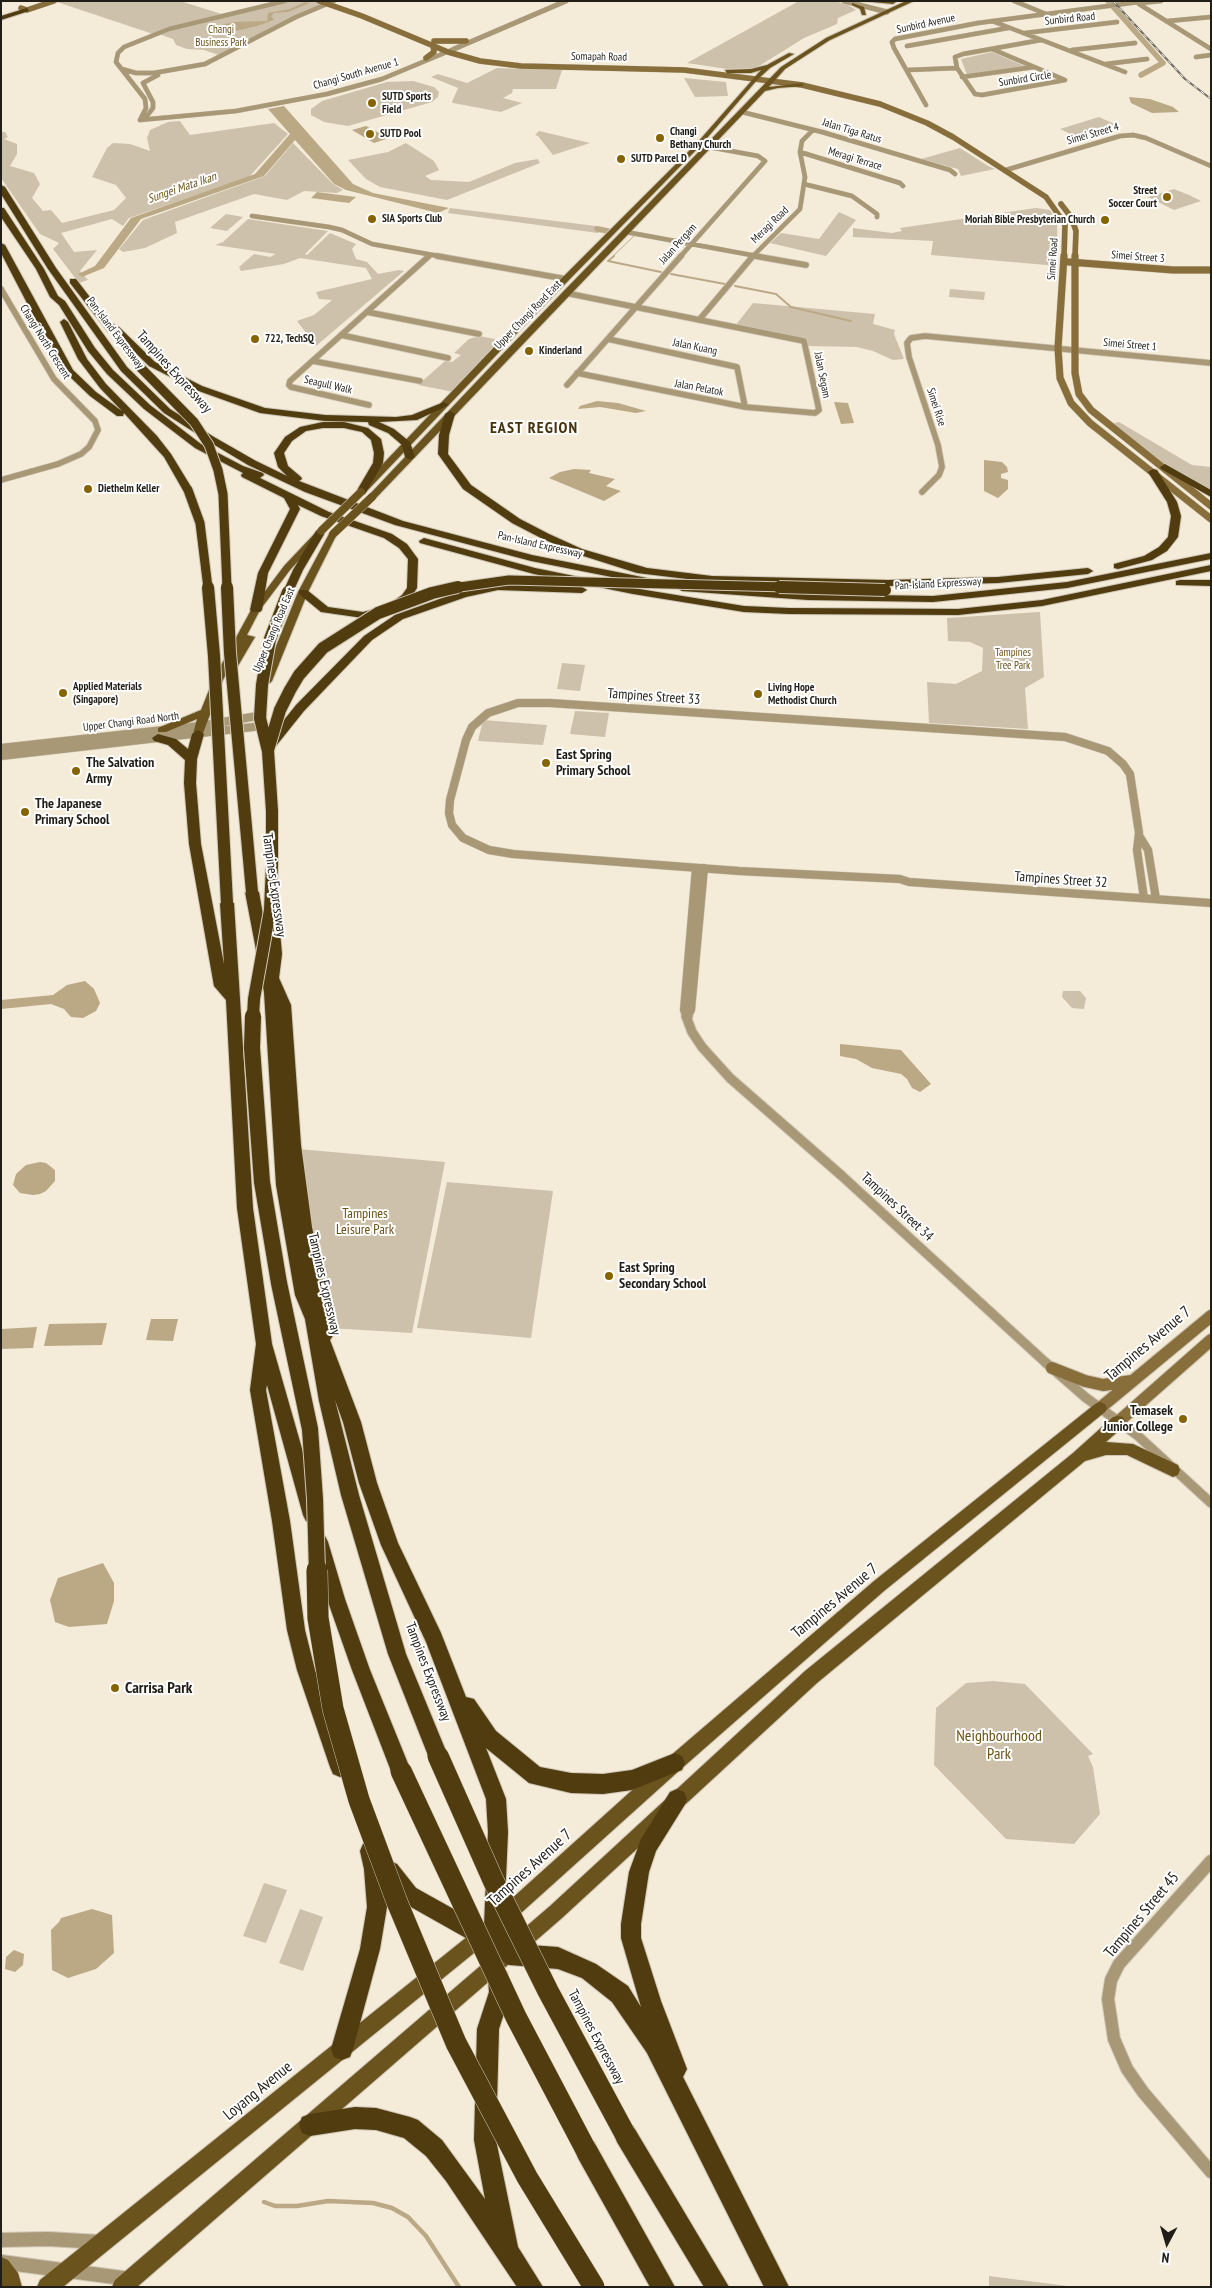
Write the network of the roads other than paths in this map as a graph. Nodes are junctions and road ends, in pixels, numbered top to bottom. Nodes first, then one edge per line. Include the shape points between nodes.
1 (41, 1) edge
2 (54, 1) edge
3 (285, 1) edge
4 (319, 1) edge
5 (558, 1) edge
6 (566, 1) edge
7 (844, 1) edge
8 (863, 1) edge
9 (911, 1) edge
10 (1014, 1) edge
11 (1021, 1) edge
12 (1146, 1) edge
13 (1161, 1) edge
14 (332, 2) edge
15 (894, 2) edge
16 (1138, 3) edge
17 (854, 4) junction
18 (882, 6) junction
19 (341, 8) junction
20 (24, 9) junction
21 (314, 9) junction
22 (876, 9) junction
23 (890, 11) junction
24 (1, 14) edge
25 (864, 14) junction
26 (1048, 14) junction
27 (1211, 16) edge
28 (858, 17) dead end
29 (1, 18) edge
30 (996, 21) junction
31 (1117, 22) dead end
32 (1168, 22) junction
33 (835, 27) dead end
34 (1011, 28) junction
35 (1024, 33) junction
36 (1041, 40) junction
37 (468, 42) junction
38 (433, 43) junction
39 (1135, 43) dead end
40 (804, 46) dead end
41 (907, 46) dead end
42 (992, 49) junction
43 (1211, 49) edge
44 (449, 50) junction
45 (797, 50) dead end
46 (1070, 50) junction
47 (1211, 55) edge
48 (465, 56) junction
49 (436, 57) junction
50 (1196, 57) dead end
51 (426, 58) junction
52 (1147, 59) dead end
53 (1105, 64) junction
54 (768, 67) junction
55 (1035, 67) junction
56 (783, 68) junction
57 (957, 68) junction
58 (122, 69) junction
59 (908, 70) junction
60 (726, 71) junction
61 (1125, 72) dead end
62 (162, 73) junction
63 (732, 76) junction
64 (757, 77) junction
65 (962, 77) junction
66 (772, 79) junction
67 (795, 80) junction
68 (802, 85) junction
69 (748, 89) junction
70 (762, 90) junction
71 (926, 105) dead end
72 (152, 108) junction
73 (742, 112) junction
74 (180, 115) junction
75 (143, 118) junction
76 (162, 119) junction
77 (142, 127) dead end
78 (813, 130) junction
79 (709, 147) junction
80 (800, 152) junction
81 (1211, 166) edge
82 (1009, 169) junction
83 (686, 171) junction
84 (672, 172) junction
85 (954, 174) dead end
86 (804, 184) junction
87 (903, 186) dead end
88 (1, 187) edge
89 (1, 210) edge
90 (252, 216) dead end
91 (878, 217) dead end
92 (1066, 231) junction
93 (1076, 231) junction
94 (626, 232) junction
95 (693, 243) junction
96 (38, 244) junction
97 (1, 245) edge
98 (592, 252) junction
99 (608, 252) junction
100 (430, 255) junction
101 (754, 255) junction
102 (1064, 259) junction
103 (1075, 260) junction
104 (806, 265) dead end
105 (1211, 265) edge
106 (1211, 270) edge
107 (582, 278) junction
108 (566, 279) junction
109 (557, 287) junction
110 (1, 289) edge
111 (569, 290) junction
112 (54, 297) junction
113 (636, 307) junction
114 (368, 312) junction
115 (699, 320) junction
116 (106, 323) junction
117 (479, 334) dead end
118 (341, 335) junction
119 (925, 336) joint
120 (608, 339) junction
121 (1059, 347) junction
122 (1076, 349) junction
123 (448, 358) dead end
124 (312, 361) junction
125 (1211, 361) edge
126 (577, 373) junction
127 (420, 381) dead end
128 (567, 385) dead end
129 (369, 405) dead end
130 (745, 407) junction
131 (447, 410) junction
132 (818, 413) joint
133 (359, 419) junction
134 (137, 421) junction
135 (424, 427) junction
136 (439, 427) junction
137 (407, 444) junction
138 (410, 457) junction
139 (238, 468) junction
140 (1165, 468) junction
141 (1153, 472) junction
142 (1, 480) edge
143 (309, 490) junction
144 (361, 492) junction
145 (922, 492) dead end
146 (1211, 494) edge
147 (289, 497) junction
148 (1211, 506) edge
149 (1211, 519) edge
150 (322, 531) junction
151 (505, 550) junction
152 (1211, 556) edge
153 (1174, 564) junction
154 (1211, 568) edge
155 (649, 572) junction
156 (281, 578) junction
157 (930, 581) junction
158 (1211, 583) edge
159 (991, 587) junction
160 (303, 592) junction
161 (688, 601) junction
162 (1042, 604) junction
163 (256, 610) junction
164 (212, 694) junction
165 (300, 708) junction
166 (204, 712) junction
167 (262, 721) junction
168 (199, 730) junction
169 (160, 734) junction
170 (1, 748) edge
171 (267, 750) junction
172 (1, 756) edge
173 (191, 760) junction
174 (1140, 837) junction
175 (700, 868) junction
176 (739, 871) joint
177 (1144, 898) junction
178 (1156, 899) junction
179 (1211, 903) edge
180 (692, 955) joint
181 (273, 976) junction
182 (271, 992) junction
183 (232, 998) junction
184 (1211, 1316) edge
185 (313, 1319) junction
186 (1211, 1340) edge
187 (264, 1344) junction
188 (330, 1357) junction
189 (1052, 1368) junction
190 (1134, 1380) junction
191 (1100, 1408) junction
192 (1118, 1422) junction
193 (1078, 1458) junction
194 (1173, 1470) junction
195 (1211, 1503) edge
196 (450, 1682) junction
197 (675, 1763) junction
198 (677, 1800) junction
199 (365, 1831) junction
200 (1211, 1861) edge
201 (487, 1931) junction
202 (503, 1960) junction
203 (342, 2049) junction
204 (310, 2125) junction
205 (706, 2150) junction
206 (1211, 2172) edge
207 (1, 2240) edge
208 (104, 2242) junction
209 (507, 2252) junction
210 (1, 2262) edge
211 (1, 2267) edge
212 (66, 2270) junction
213 (127, 2283) edge
214 (12, 2287) edge
215 (47, 2287) edge
216 (531, 2287) edge
217 (594, 2287) edge
218 (663, 2287) edge
219 (716, 2287) edge
220 (777, 2287) edge

1 - 20 main road
2 - 20 main road
3 - 58 street via 145,37 118,53 116,62
4 - 14 main road
5 - 37 street, Changi South Avenue 1
6 - 37 street, Changi South Avenue 1
7 - 17 street
8 - 15 main road
8 - 18 street
9 - 23 main road, Upper Changi Road East
10 - 26 street
11 - 26 street
12 - 16 street
13 - 16 street
14 - 19 main road
14 - 21 street
14 - 38 main road
15 - 18 main road
16 - 26 street
16 - 32 street
17 - 22 street
17 - 25 main road via 862,8
18 - 22 main road
18 - 23 street
19 - 21 main road
19 - 38 main road
20 - 24 highway
20 - 29 highway
21 - 62 street via 216,60
22 - 23 street
22 - 25 main road
23 - 56 main road, Upper Changi Road East via 828,39
25 - 28 main road
26 - 30 street
27 - 32 street
30 - 34 street, Sunbird Road
30 - 59 street, Sunbird Avenue via 928,31 893,40 894,48
31 - 35 street, Sunbird Road
32 - 43 street
33 - 40 main road
34 - 35 street, Sunbird Road
34 - 41 street
35 - 36 street, Sunbird Road
36 - 42 street
36 - 46 street, Sunbird Road
37 - 38 main road
37 - 44 street, Changi South Avenue 1
37 - 48 main road
38 - 44 main road
38 - 51 main road via 434,52
39 - 46 street, Sunbird Road
42 - 55 street, Sunbird Circle
42 - 57 street via 955,57
44 - 48 main road, Somapah Road
44 - 49 street, Changi South Avenue 1
44 - 51 street, Changi South Avenue 1
45 - 54 main road, Upper Changi Road East
46 - 53 street, Sunbird Road
47 - 50 street
48 - 49 main road
48 - 60 main road, Somapah Road via 508,62
48 - 63 main road, Somapah Road via 509,65 663,69
49 - 76 street, Changi South Avenue 1 via 382,79 327,94 236,111
51 - 74 street, Changi South Avenue 1 via 383,75 324,92
52 - 53 street, Sunbird Road
53 - 61 street, Sunbird Road
54 - 60 main road
54 - 64 main road, Upper Changi Road East
55 - 65 street, Sunbird Circle
55 - 65 street, Sunbird Circle via 1065,81 978,95
56 - 66 main road, Upper Changi Road East
56 - 67 main road via 787,76
57 - 59 street
57 - 65 street, Sunbird Circle
58 - 62 street via 136,73
58 - 75 street via 145,99
59 - 71 street, Sunbird Avenue
60 - 64 main road, Somapah Road
62 - 72 street via 144,81 143,86 153,102
63 - 64 main road, Somapah Road
63 - 69 main road
64 - 66 main road, Simei Road
64 - 69 main road, Upper Changi Road East
66 - 67 main road, Simei Road
66 - 68 main road, Simei Road
66 - 70 main road, Upper Changi Road East
67 - 82 main road, Simei Road via 870,96 919,114
68 - 70 main road
68 - 82 main road, Simei Road via 869,100 905,114
69 - 84 main road, Upper Changi Road East
70 - 73 main road, Upper Changi Road East
72 - 74 street, Changi South Avenue 1 via 160,113
72 - 75 street
73 - 78 street, Jalan Tiga Ratus
73 - 79 main road, Upper Changi Road East
74 - 75 street, Changi South Avenue 1
75 - 76 street, Changi South Avenue 1
76 - 77 street
78 - 80 street via 802,141
78 - 85 street, Jalan Tiga Ratus via 950,170
79 - 83 main road, Upper Changi Road East
79 - 95 street, Jalan Pergam via 758,156 765,161
80 - 86 street, Meragi Road
80 - 87 street, Meragi Terrace
81 - 82 street, Simei Street 4 via 1134,134
82 - 92 main road, Simei Road via 1046,197 1062,218
82 - 93 main road, Simei Road via 1059,202 1071,217
83 - 84 main road
83 - 94 main road, Upper Changi Road East
84 - 98 main road, Upper Changi Road East
86 - 91 street via 852,196
86 - 101 street, Meragi Road via 798,212
88 - 96 highway, Pan-Island Expressway
89 - 112 highway, Pan-Island Expressway via 40,269
90 - 100 street, Upper Changi Road East via 329,227 365,242
92 - 93 main road
92 - 102 main road, Simei Road
93 - 103 main road, Simei Road
94 - 95 street
94 - 99 main road, Upper Changi Road East
95 - 101 street
95 - 113 street, Jalan Pergam
96 - 116 highway, Tampines Expressway via 48,251
96 - 143 highway, Pan-Island Expressway via 52,269 124,369 167,411 252,463
97 - 134 highway via 70,372 119,413
98 - 99 main road
98 - 108 main road, Upper Changi Road East
99 - 107 main road, Upper Changi Road East
100 - 108 street, Upper Changi Road East
100 - 114 street, Seagull Walk
101 - 104 street
101 - 115 street, Meragi Road
102 - 103 main road, Simei Street 3
102 - 121 main road, Simei Road
103 - 105 main road, Simei Street 3
103 - 106 main road, Simei Street 3 via 1173,270
103 - 122 main road, Simei Road
107 - 108 main road
107 - 111 main road, Upper Changi Road East
108 - 109 main road, Upper Changi Road East
109 - 111 main road
109 - 131 main road, Upper Changi Road East
110 - 142 street, Changi North Crescent via 54,379 95,421 98,430 81,454
111 - 113 street
111 - 131 main road, Upper Changi Road East
112 - 134 highway via 83,359 103,386
112 - 139 highway, Pan-Island Expressway via 62,303 91,350 147,407 198,446
113 - 115 street
113 - 120 street, Jalan Pergam
114 - 117 street
114 - 118 street, Seagull Walk
115 - 132 street, Jalan Segam via 804,341
116 - 133 highway via 152,364 207,392 263,411
116 - 182 highway, Tampines Expressway, bridge via 138,365 194,422 209,445 218,470 223,494 228,625 252,892
118 - 123 street
118 - 124 street, Seagull Walk
119 - 121 street, Simei Street 1
119 - 145 street, Simei Rise via 906,343 942,467 939,475
120 - 126 street, Jalan Pergam
120 - 130 street, Jalan Kuang via 738,367
121 - 122 street, Simei Street 1
121 - 141 main road, Simei Road via 1060,378 1071,403 1090,423
122 - 125 street, Simei Street 1
122 - 140 main road, Simei Road via 1079,394 1126,438
124 - 127 street, Seagull Walk
124 - 129 street, Seagull Walk via 289,385
126 - 128 street, Jalan Pergam
126 - 130 street, Jalan Pelatok
130 - 132 street, Jalan Pelatok
131 - 133 highway via 396,420
131 - 135 main road, Upper Changi Road East
131 - 136 main road, Upper Changi Road East
131 - 155 highway via 443,454 467,486 499,510 545,536 578,551
133 - 137 highway via 377,424
134 - 183 highway, bridge via 168,456 188,490 200,523 205,553 214,656
135 - 136 main road
135 - 137 main road, Upper Changi Road East
136 - 138 main road, Upper Changi Road East
137 - 138 highway
137 - 144 main road, Upper Changi Road East
138 - 160 main road, Upper Changi Road East, bridge via 334,534
139 - 147 highway
139 - 161 highway, Pan-Island Expressway via 382,527 430,543 534,571
140 - 146 highway
140 - 148 main road, Simei Road
141 - 149 main road, Simei Road
141 - 157 highway via 1172,502 1176,525 1173,537 1163,549 1148,558 1122,566 1037,578
143 - 144 highway via 283,467 279,453 288,439 303,430 323,425 344,425 365,430 376,439 378,463
143 - 151 highway, Pan-Island Expressway via 399,523
144 - 150 main road, Upper Changi Road East, bridge
147 - 160 highway via 325,514 388,536 414,559 413,583 406,597 378,612 363,615 325,610
147 - 163 highway via 295,509 263,573
150 - 156 main road, Upper Changi Road East via 290,563
150 - 171 highway, bridge via 298,570 270,639 260,718
151 - 153 highway, Pan-Island Expressway via 675,587 858,599 933,598 1027,590
151 - 155 highway via 604,568
152 - 153 highway, Pan-Island Expressway
153 - 159 highway via 1046,583
154 - 162 highway, Pan-Island Expressway
155 - 157 highway via 712,579
156 - 163 main road, Upper Changi Road East
156 - 164 main road, Upper Changi Road East via 276,594 222,687
157 - 159 highway
158 - 162 highway via 1189,581 1071,602
159 - 171 highway, bridge via 885,590 509,580 432,593 378,613 323,648 299,674 290,690
160 - 167 main road, Upper Changi Road East via 268,675
161 - 162 highway, Pan-Island Expressway via 744,609 850,612 958,612
161 - 165 highway via 531,586 498,587 463,594 399,617 368,638
163 - 164 main road, Upper Changi Road East
164 - 166 main road, Upper Changi Road East
165 - 167 highway via 276,722
165 - 171 highway
166 - 168 main road, Upper Changi Road East
166 - 169 main road
167 - 168 street, Upper Changi Road North
167 - 171 highway
168 - 169 street, Upper Changi Road North
168 - 173 highway
169 - 170 street, Upper Changi Road North
169 - 172 street, Upper Changi Road North
169 - 173 highway
171 - 181 highway via 275,954
171 - 217 highway, bridge via 272,811 270,910 254,999 252,1048 262,1182 279,1283 310,1429 318,1618 333,1709 362,1810 456,2043 527,2176
173 - 183 highway via 190,792 200,873 221,986
174 - 175 street, Tampines Street 33 via 1128,770 1108,751 1074,739 544,702 503,707 480,718 472,727 449,807 452,825 469,842 513,854
174 - 177 street, Tampines Street 33 via 1137,850
174 - 178 street, Tampines Street 33 via 1148,850
175 - 176 street, Tampines Street 32
175 - 180 street, Tampines Street 34
176 - 177 street, Tampines Street 32 via 746,874
177 - 178 street, Tampines Street 32
178 - 179 street, Tampines Street 32
180 - 189 street, Tampines Street 34 via 688,1018 699,1043 730,1078
181 - 182 highway
181 - 188 highway via 284,1005 293,1145 304,1227
182 - 185 highway, Tampines Expressway via 284,1185 303,1295
183 - 187 highway via 246,1208
184 - 190 main road, Tampines Avenue 7
185 - 188 highway
185 - 219 highway, Tampines Expressway, bridge via 327,1401 350,1495 397,1654 438,1756 548,1991 625,2134
186 - 192 main road
187 - 199 highway via 258,1390 296,1630 306,1670
187 - 218 highway, bridge via 336,1600 401,1771 516,2017
188 - 196 highway via 390,1545 434,1639
189 - 190 main road via 1103,1385
189 - 191 street, Tampines Street 34
190 - 191 main road, Tampines Avenue 7
191 - 192 street
191 - 197 main road, Tampines Avenue 7 via 880,1586
192 - 193 main road
192 - 194 street
193 - 194 main road via 1106,1448 1128,1449
193 - 198 main road via 811,1677
194 - 195 street
196 - 197 highway via 489,1738 536,1776 571,1783 603,1784 632,1780
196 - 201 highway via 496,1798 498,1832
197 - 201 main road, Tampines Avenue 7
198 - 202 main road
198 - 205 highway via 648,1846 639,1872 631,1938 650,2001
199 - 201 highway via 387,1868 409,1895
199 - 203 highway via 374,1869 377,1907 370,1949
200 - 206 street, Tampines Street 45 via 1119,1964 1111,1980 1108,1999 1114,2039 1127,2069
201 - 202 highway
201 - 203 main road, Loyang Avenue
202 - 204 main road
202 - 205 highway via 558,1958 589,1971 620,1994 655,2045
202 - 209 highway via 500,1992 488,2029 485,2140
203 - 208 main road, Loyang Avenue
204 - 209 highway via 355,2118 376,2119 410,2128 434,2148 454,2172
204 - 213 main road
205 - 220 highway
207 - 208 street
208 - 212 main road, Loyang Avenue
209 - 216 highway
210 - 212 street
211 - 214 main road
212 - 213 street
212 - 215 main road, Loyang Avenue

